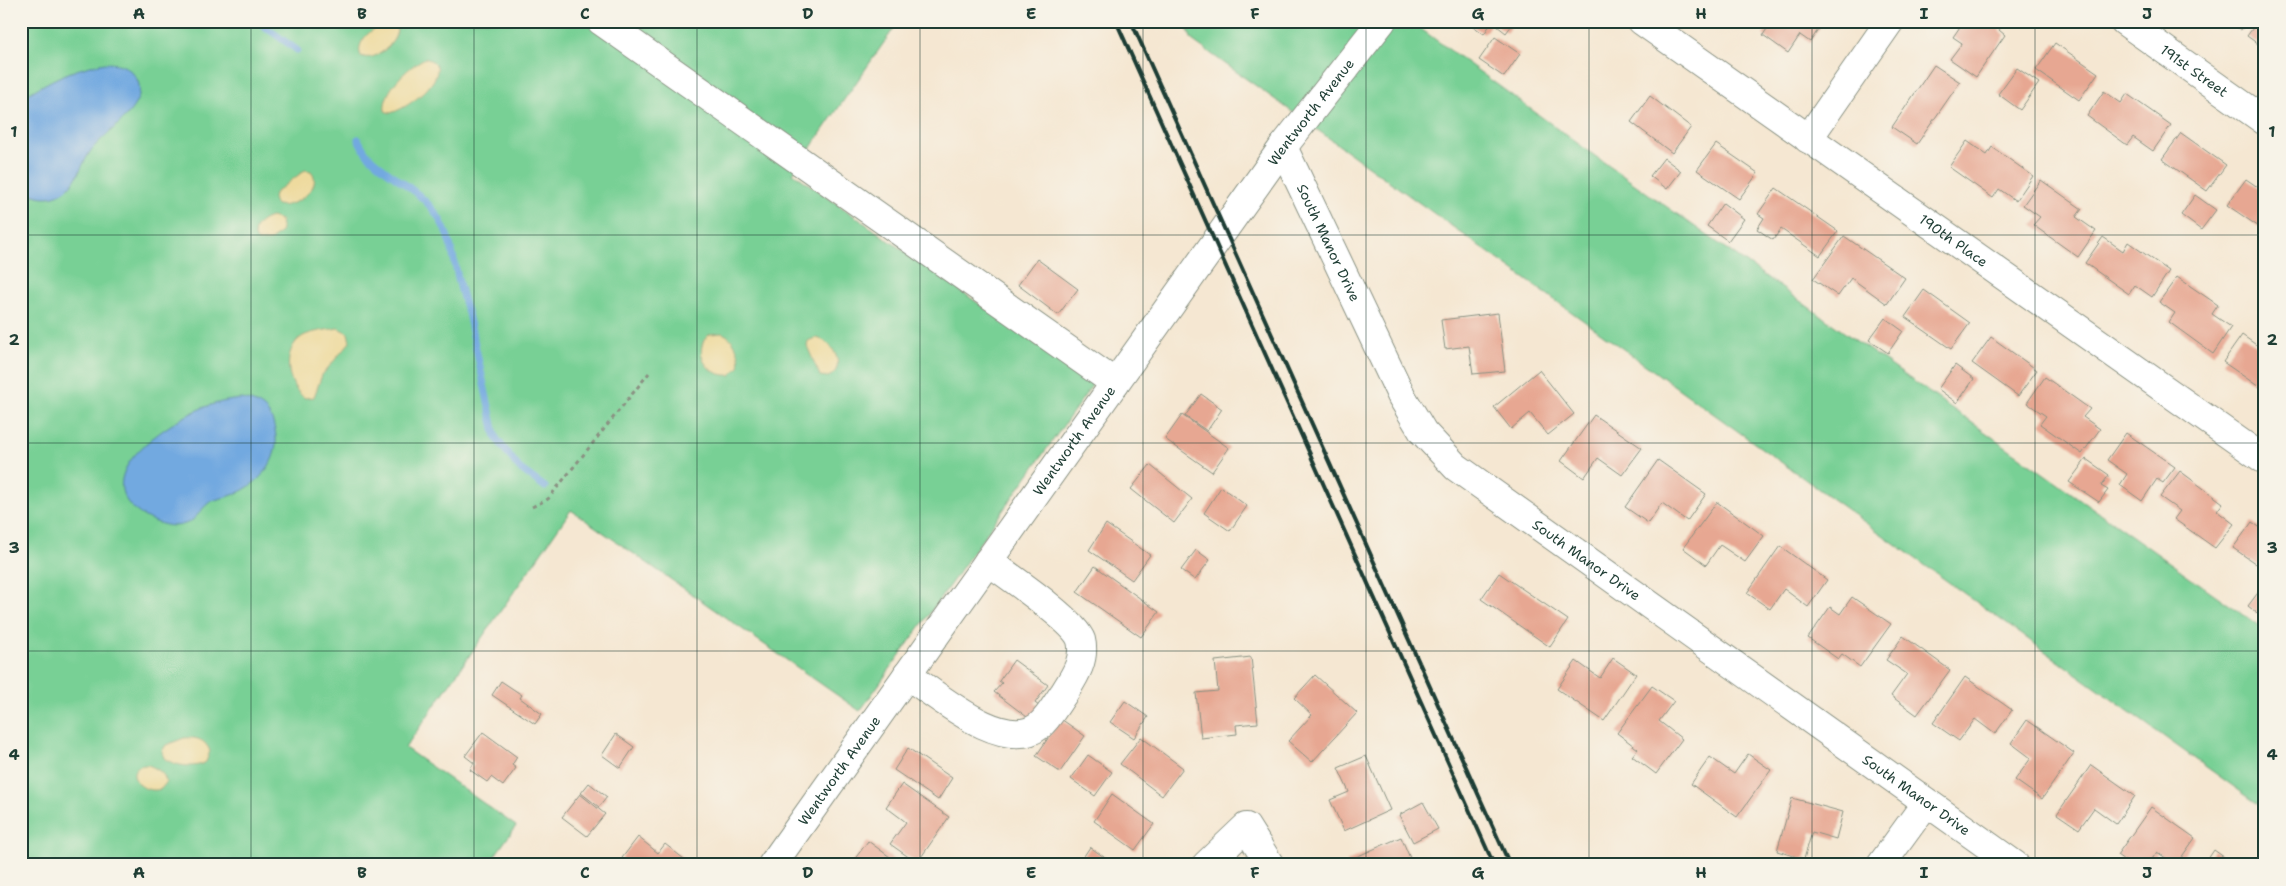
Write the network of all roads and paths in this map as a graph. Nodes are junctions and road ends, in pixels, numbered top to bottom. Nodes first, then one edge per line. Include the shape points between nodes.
1 (601, 21) edge
2 (1382, 21) edge
3 (1642, 21) edge
4 (1890, 21) edge
5 (2124, 21) edge
6 (2265, 121) edge
7 (1808, 139) junction
8 (1283, 147) junction
9 (648, 373) dead end
10 (1115, 383) junction
11 (2265, 460) edge
12 (532, 507) dead end
13 (988, 561) junction
14 (907, 675) junction
15 (1926, 803) junction
16 (772, 865) edge
17 (1206, 865) edge
18 (1270, 865) edge
19 (1881, 865) edge
20 (2015, 865) edge

1 - 10 street
2 - 8 street, Wentworth Avenue
3 - 7 street, 190th Place
4 - 7 street
5 - 6 street, 191st Street
7 - 11 street, 190th Place
8 - 10 street, Wentworth Avenue
8 - 15 street, South Manor Drive via 1402,397 1423,432 1456,467
9 - 12 path via 548,499
10 - 13 street, Wentworth Avenue
13 - 14 street, Wentworth Avenue
13 - 14 street via 1063,619 1080,639 1078,670 1050,713 1038,727 1027,732 1011,734 992,729
14 - 16 street, Wentworth Avenue
15 - 19 street
15 - 20 street, South Manor Drive
17 - 18 street via 1246,827

